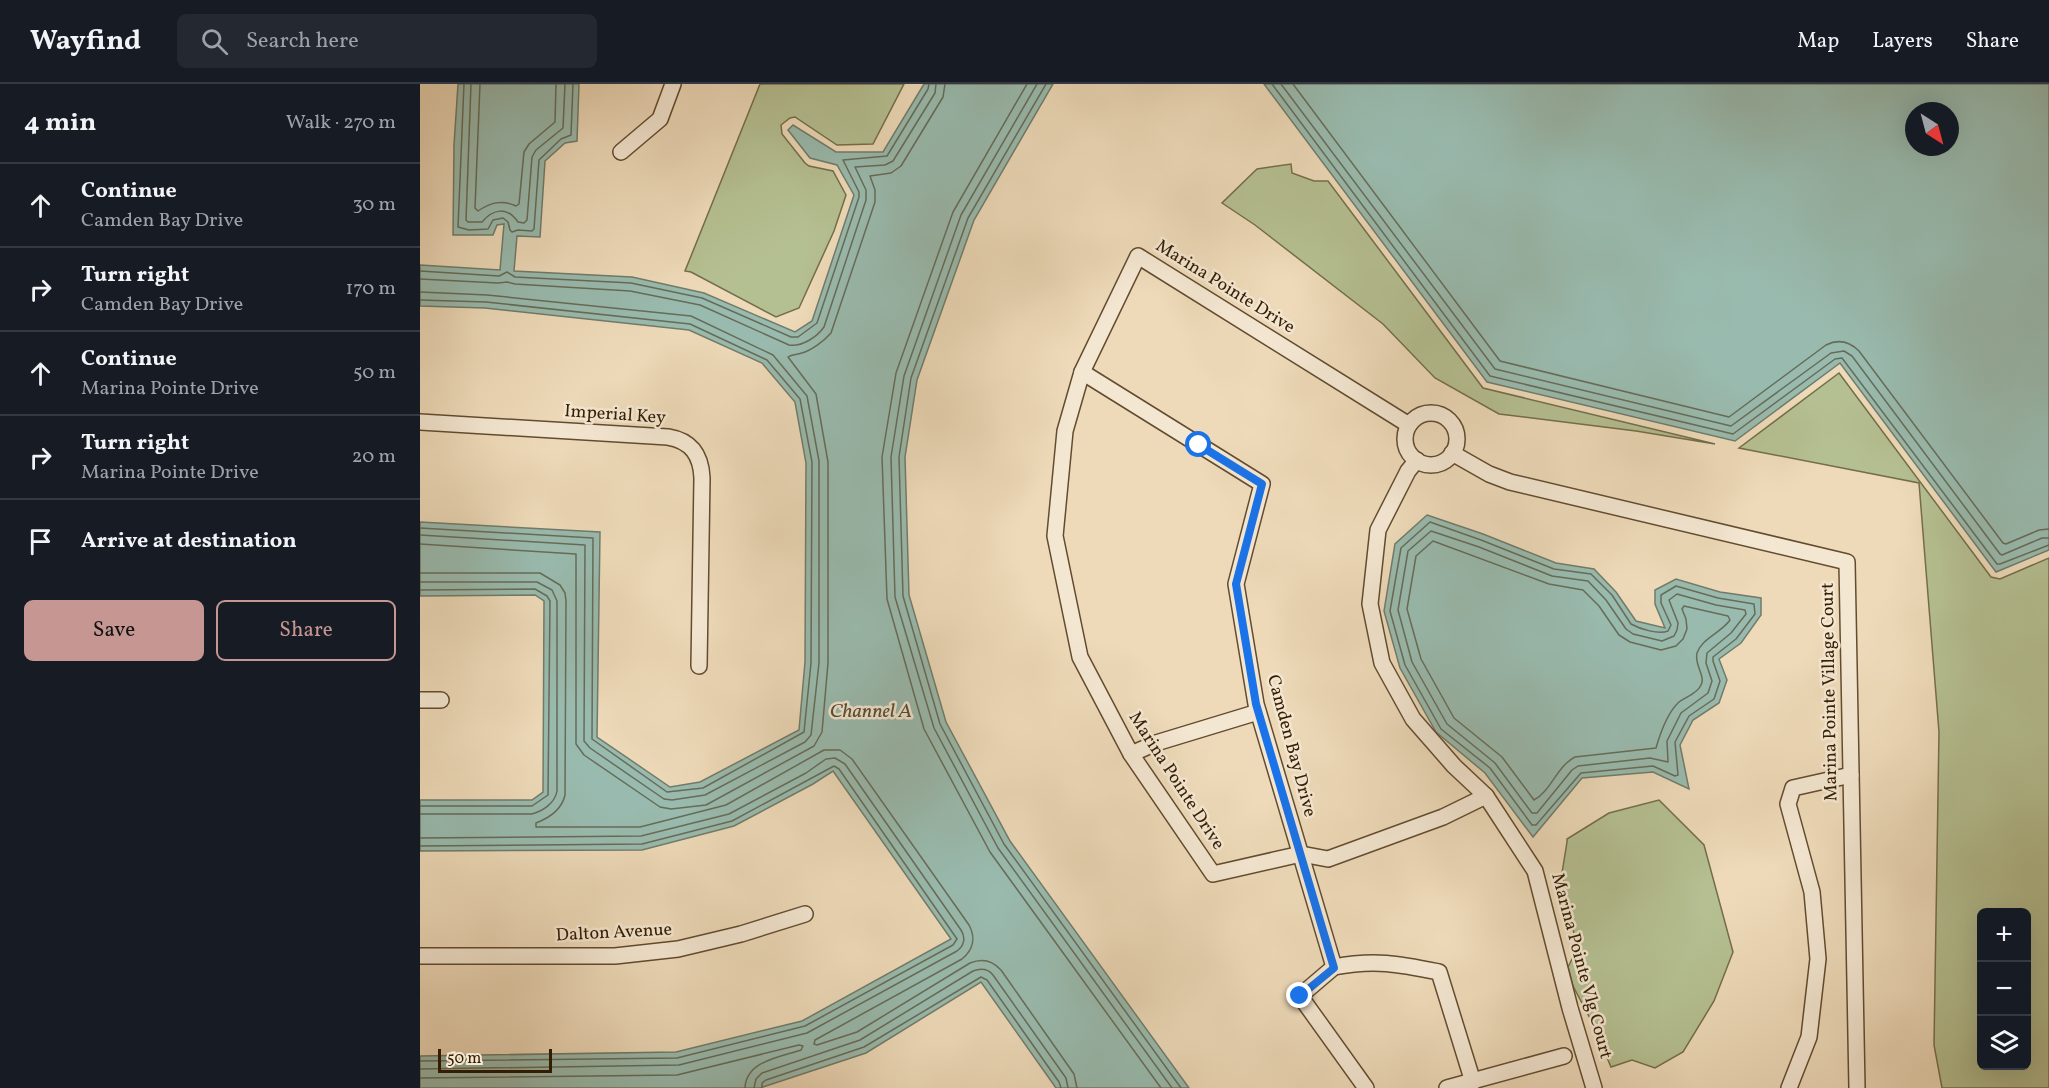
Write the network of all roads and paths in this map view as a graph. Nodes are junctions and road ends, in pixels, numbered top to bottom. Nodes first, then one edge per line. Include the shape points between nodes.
1 (673, 84) edge
2 (621, 152) dead end
3 (1082, 372) junction
4 (420, 422) edge
5 (1410, 425) junction
6 (1452, 453) junction
7 (1417, 460) junction
8 (699, 666) dead end
9 (420, 700) edge
10 (441, 700) dead end
11 (1258, 712) junction
12 (1131, 754) junction
13 (1851, 775) junction
14 (1486, 796) junction
15 (1300, 854) junction
16 (805, 914) dead end
17 (420, 956) edge
18 (1334, 968) junction
19 (1564, 1056) dead end
20 (1473, 1082) junction
21 (1366, 1088) edge
22 (1447, 1088) edge
23 (1594, 1088) edge
24 (1789, 1088) edge
25 (1857, 1088) edge

1 - 2 street via 660,119
3 - 5 street, Marina Pointe Drive via 1138,256
3 - 11 street, Camden Bay Drive via 1262,484 1236,584
3 - 12 street, Marina Pointe Drive via 1065,431 1055,536 1080,657
4 - 8 street, Imperial Key via 668,437 689,444 701,463 702,478
5 - 6 street via 1420,415 1429,413 1446,417 1456,431
5 - 7 street via 1406,443
6 - 7 street via 1437,464
6 - 13 street, Marina Pointe Village Court via 1510,482 1847,562
7 - 14 street via 1378,530 1370,604 1382,663 1413,719
9 - 10 street
11 - 12 street
11 - 15 street, Camden Bay Drive
12 - 15 street, Marina Pointe Drive via 1213,874
13 - 24 street via 1793,788 1788,804 1812,892 1818,959 1809,1037
13 - 25 street, Marina Pointe Village Court
14 - 15 street via 1443,817 1328,859
14 - 23 street, Marina Pointe Vlg Court via 1535,871
15 - 18 street
16 - 17 street, Dalton Avenue via 678,949 615,956
18 - 20 street via 1358,962 1385,962 1439,972
18 - 21 street via 1300,996
19 - 20 street
20 - 22 street

